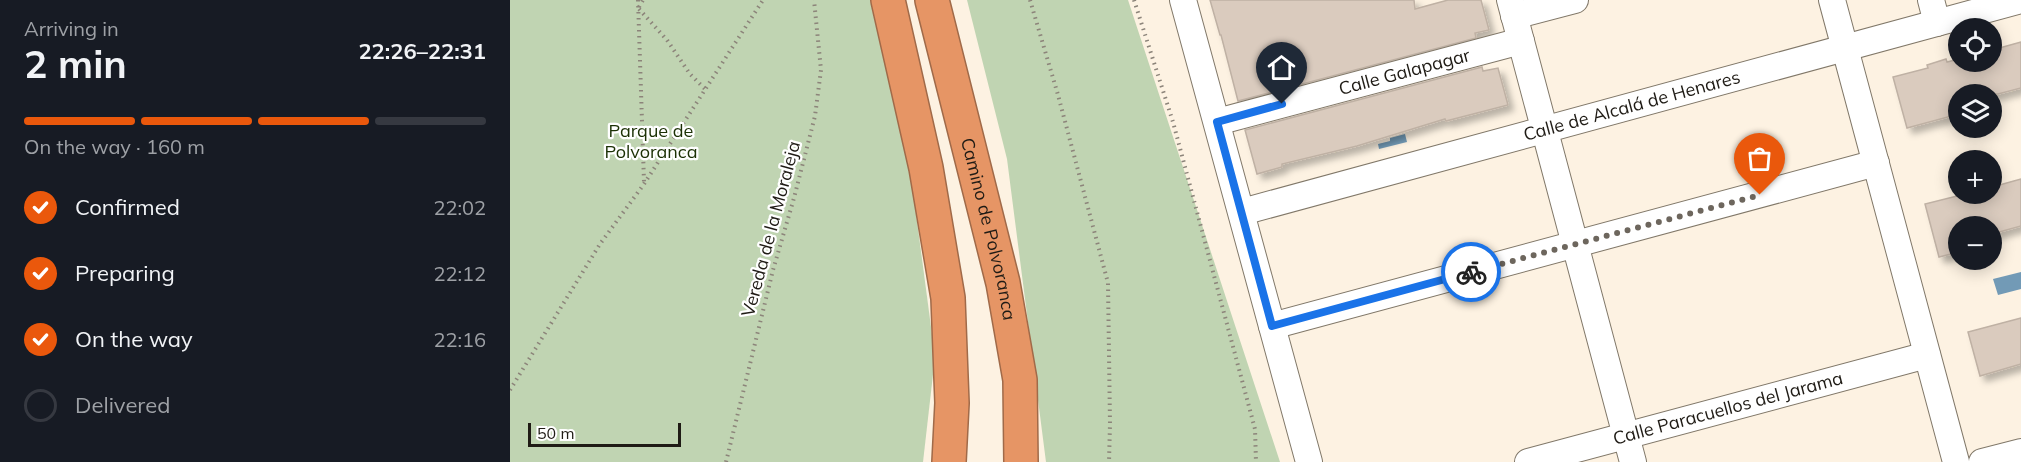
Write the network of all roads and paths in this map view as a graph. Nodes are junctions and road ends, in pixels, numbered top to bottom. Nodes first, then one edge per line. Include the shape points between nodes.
1 (638, 0) edge
2 (643, 0) edge
3 (763, 0) edge
4 (814, 0) edge
5 (888, 0) edge
6 (932, 0) edge
7 (1030, 0) edge
8 (1134, 0) edge
9 (1183, 0) edge
10 (1575, 0) edge
11 (1832, 0) edge
12 (2021, 0) edge
13 (638, 8) junction
14 (1512, 8) edge
15 (1934, 12) edge
16 (1521, 41) junction
17 (1845, 48) junction
18 (705, 89) junction
19 (1217, 122) junction
20 (1544, 129) junction
21 (1876, 164) junction
22 (644, 184) junction
23 (1242, 212) junction
24 (1575, 245) junction
25 (1272, 326) junction
26 (1928, 355) junction
27 (510, 390) edge
28 (1626, 436) junction
29 (2021, 452) edge
30 (726, 462) edge
31 (950, 462) edge
32 (1021, 462) edge
33 (1109, 462) edge
34 (1256, 462) edge
35 (1309, 462) edge
36 (1528, 462) edge
37 (1633, 462) edge
38 (1956, 462) edge
39 (1982, 462) edge

1 - 13 path
2 - 13 path
3 - 18 path
4 - 30 path, Vereda de la Moraleja via 821,70 815,116
5 - 31 highway via 926,168 948,298
6 - 32 highway, Camino de Polvoranca via 1003,283 1020,381
7 - 33 path via 1108,283
8 - 34 path via 1173,122 1255,429
9 - 19 street
10 - 14 street
11 - 17 street
12 - 15 street, Calle de Alcalá de Henares
13 - 18 path
13 - 22 path
14 - 16 street
15 - 17 street, Calle de Alcalá de Henares
16 - 19 street, Calle Galapagar
16 - 20 street
17 - 20 street, Calle de Alcalá de Henares
17 - 21 street
18 - 22 path
19 - 23 street
20 - 23 street, Calle de Alcalá de Henares
20 - 24 street
21 - 24 street
21 - 26 street
22 - 27 path via 600,244
23 - 25 street
24 - 25 street
24 - 28 street
25 - 35 street
26 - 28 street, Calle Paracuellos del Jarama
26 - 38 street
28 - 36 street, Calle Paracuellos del Jarama
28 - 37 street
29 - 39 street

